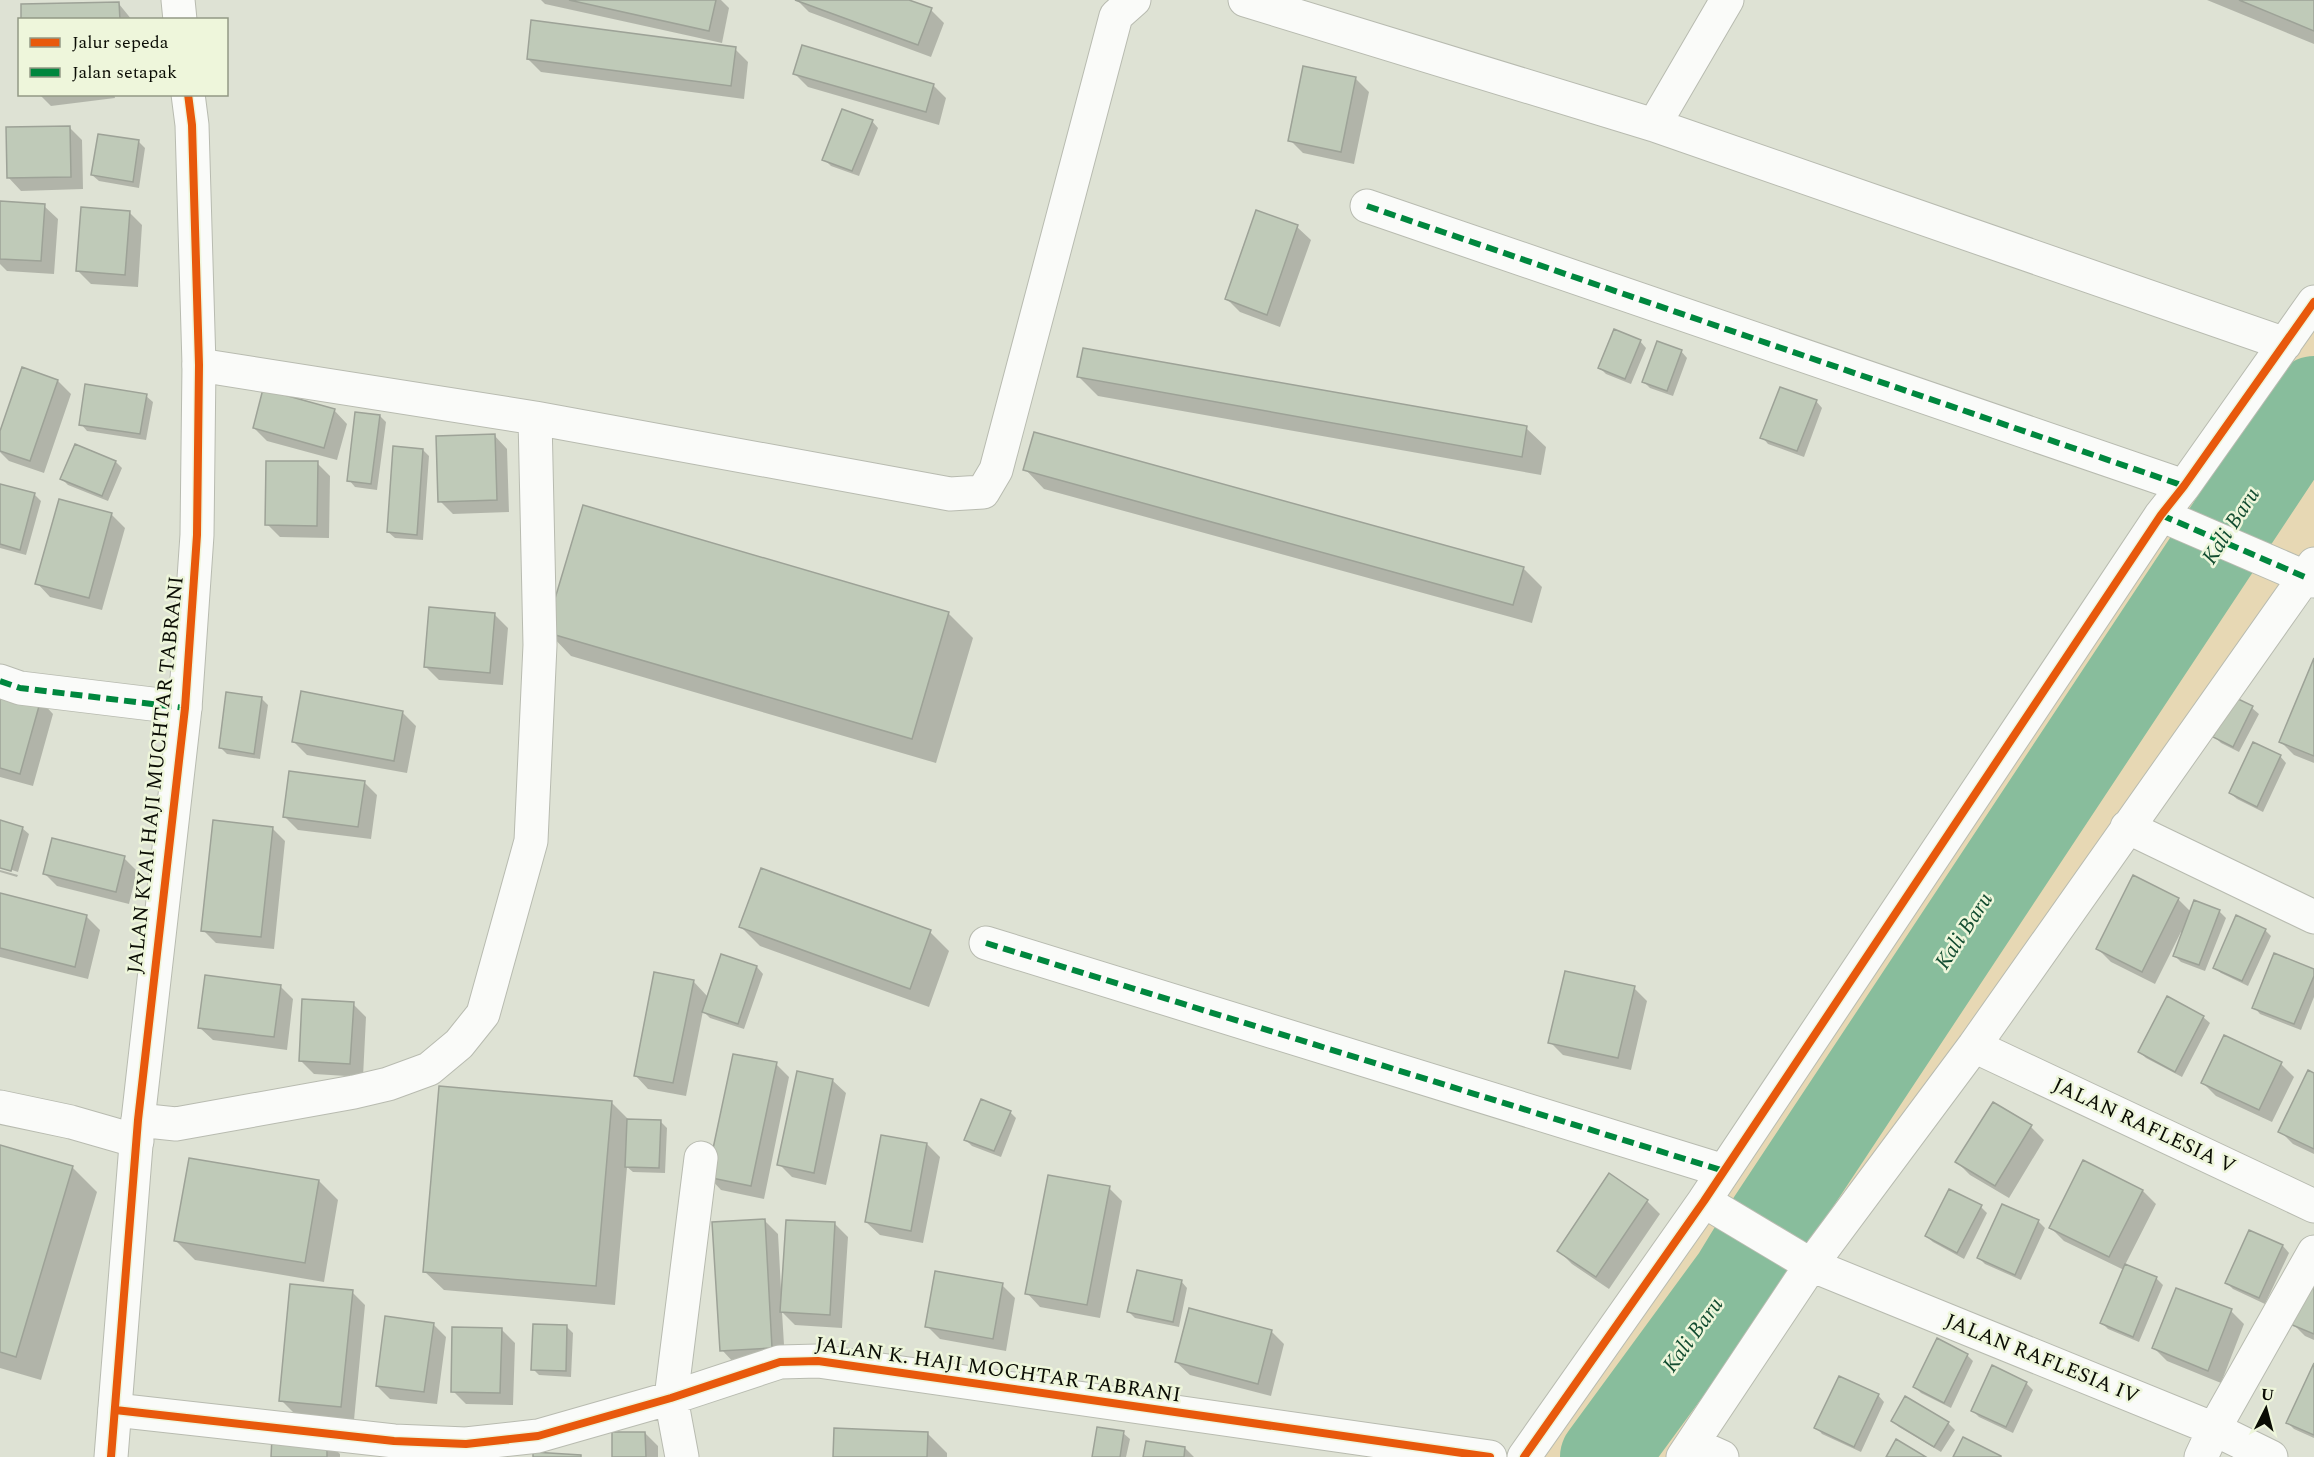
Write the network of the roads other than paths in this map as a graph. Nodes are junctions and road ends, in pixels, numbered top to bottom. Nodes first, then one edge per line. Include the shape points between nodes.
1 (178, 0) edge
2 (1134, 0) edge
3 (1245, 0) edge
4 (1727, 0) edge
5 (180, 18) edge
6 (188, 96) edge
7 (1654, 125) junction
8 (1367, 206) dead end
9 (2314, 302) edge
10 (2285, 344) junction
11 (199, 365) junction
12 (535, 418) junction
13 (2184, 486) junction
14 (2167, 518) junction
15 (2311, 574) edge
16 (0, 681) edge
17 (186, 708) junction
18 (2127, 827) junction
19 (2314, 917) edge
20 (986, 943) dead end
21 (1974, 1046) junction
22 (0, 1107) edge
23 (137, 1131) junction
24 (701, 1158) dead end
25 (1724, 1171) junction
26 (1710, 1205) junction
27 (2314, 1206) edge
28 (2314, 1252) edge
29 (1798, 1258) junction
30 (671, 1398) junction
31 (115, 1410) junction
32 (2208, 1443) edge
33 (1688, 1450) edge
34 (111, 1457) edge
35 (682, 1457) edge
36 (1490, 1457) edge
37 (1524, 1457) edge
38 (1722, 1457) edge
39 (2271, 1457) edge

1 - 5 street
2 - 12 street via 1116,16 996,470 983,492 950,494
3 - 7 street
4 - 7 street
6 - 11 street, JALAN KYAI HAJI MUCHTAR TABRANI
7 - 10 street
8 - 13 street
9 - 10 street
10 - 13 street
11 - 12 street
11 - 17 street, JALAN KYAI HAJI MUCHTAR TABRANI via 197,535
12 - 23 street via 540,645 531,841 483,1014 459,1044 429,1069 388,1084
13 - 14 street
14 - 15 street
14 - 25 street
15 - 18 street
16 - 17 street via 20,688
17 - 23 street, JALAN KYAI HAJI MUCHTAR TABRANI
18 - 19 street
18 - 21 street
20 - 25 street
21 - 27 street, JALAN RAFLESIA V
21 - 29 street
22 - 23 street
23 - 31 street, JALAN KYAI HAJI MUCHTAR TABRANI
24 - 30 street
25 - 26 street
26 - 29 street, JALAN RAFLESIA IV
26 - 37 street
28 - 32 street
29 - 32 street, JALAN RAFLESIA IV
29 - 33 street
30 - 31 street, JALAN K. HAJI MOCHTAR TABRANI via 538,1436 466,1444 394,1441
30 - 35 street
30 - 36 street, JALAN K. HAJI MOCHTAR TABRANI via 780,1362 818,1361
31 - 34 street, JALAN KYAI HAJI MUCHTAR TABRANI
32 - 39 street, JALAN RAFLESIA IV
33 - 38 street

